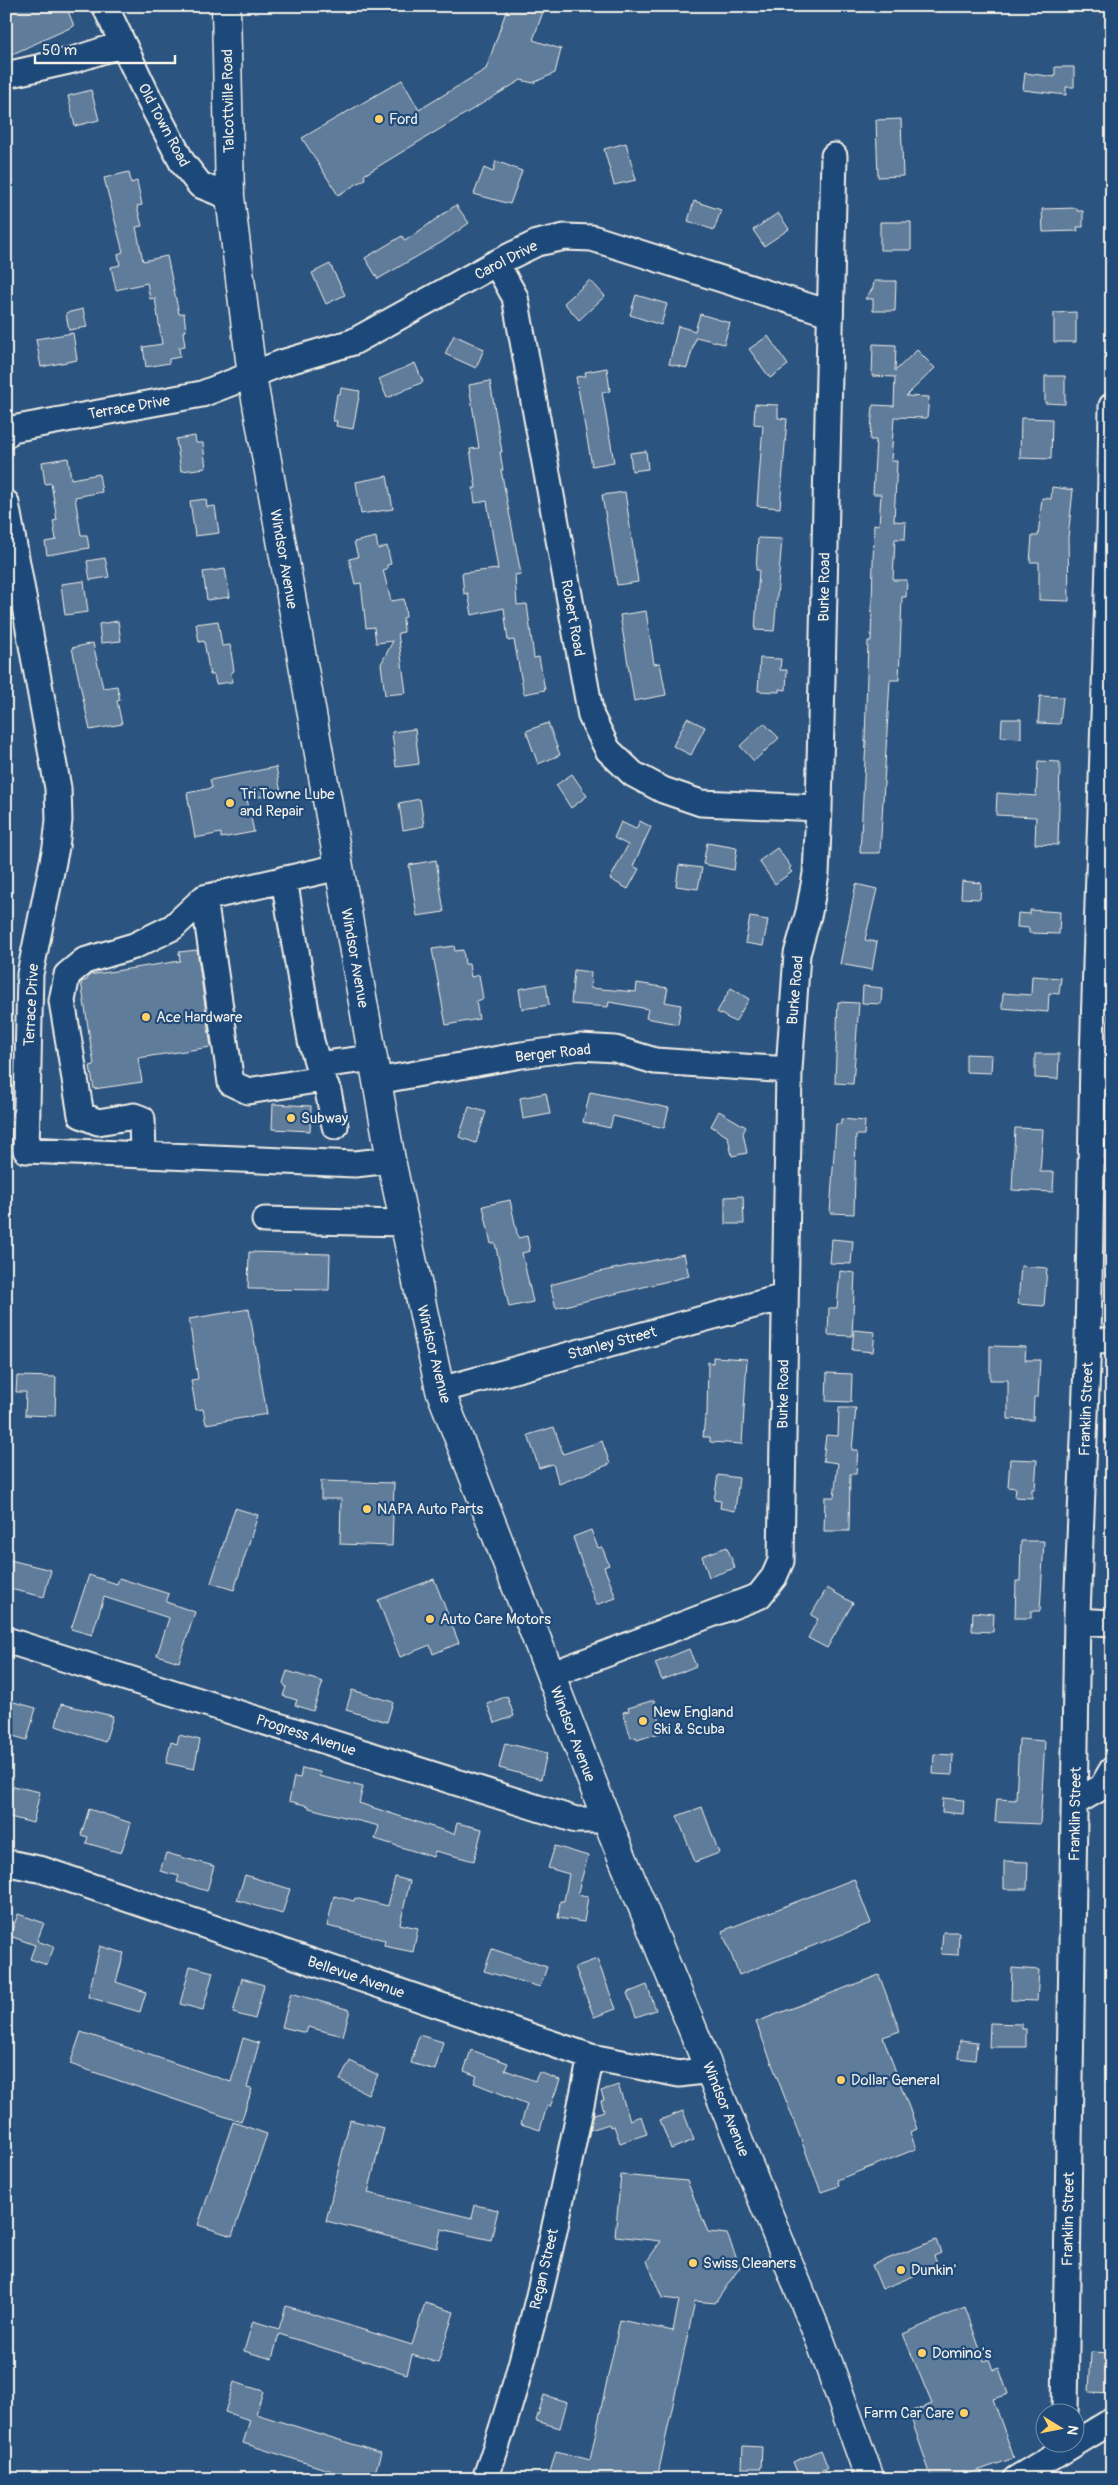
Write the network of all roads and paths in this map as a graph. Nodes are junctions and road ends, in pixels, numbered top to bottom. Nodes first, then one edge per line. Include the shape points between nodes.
1 (105, 6) edge
2 (226, 6) edge
3 (123, 44) junction
4 (6, 75) edge
5 (834, 156) dead end
6 (230, 197) junction
7 (496, 263) junction
8 (829, 312) junction
9 (252, 376) junction
10 (1112, 406) edge
11 (6, 435) edge
12 (6, 503) edge
13 (1111, 515) edge
14 (819, 808) junction
15 (339, 867) junction
16 (284, 879) junction
17 (204, 898) junction
18 (1102, 1058) edge
19 (375, 1069) junction
20 (789, 1070) junction
21 (320, 1072) junction
22 (335, 1126) dead end
23 (143, 1155) junction
24 (390, 1160) junction
25 (266, 1220) dead end
26 (404, 1223) junction
27 (784, 1297) junction
28 (1100, 1341) edge
29 (440, 1390) junction
30 (1077, 1621) junction
31 (1112, 1623) edge
32 (6, 1640) edge
33 (550, 1675) junction
34 (1112, 1770) edge
35 (1076, 1802) junction
36 (607, 1820) junction
37 (6, 1865) edge
38 (591, 2057) junction
39 (710, 2070) junction
40 (1065, 2402) edge
41 (1112, 2421) edge
42 (1086, 2435) edge
43 (1055, 2452) edge
44 (485, 2479) edge
45 (870, 2479) edge
46 (1016, 2479) edge

1 - 3 street, Old Town Road
2 - 6 main road, Talcottville Road
3 - 4 street via 73,60
3 - 6 street, Old Town Road via 188,170 200,185
5 - 8 street, Burke Road
6 - 9 main road, Windsor Avenue
7 - 8 street, Carol Drive via 537,243 565,237 592,238
7 - 9 street, Carol Drive via 354,342 282,363
7 - 14 street, Robert Road via 515,297 591,716 608,750 633,774 663,790 701,803
8 - 14 street, Burke Road
9 - 11 street, Terrace Drive via 202,394 12,429
9 - 15 main road, Windsor Avenue
10 - 13 street, Franklin Street
12 - 23 street, Terrace Drive via 58,788 59,820 30,974 26,1150
13 - 18 street, Franklin Street
14 - 20 street, Burke Road via 816,874 797,954
15 - 16 street
15 - 19 main road, Windsor Avenue
16 - 17 street
16 - 21 street via 311,1041
17 - 21 street, Berger Road via 231,1083 248,1091
17 - 23 street via 173,927 134,946 84,961 67,975 62,1001 81,1115 98,1122 134,1116 142,1119
18 - 28 street, Franklin Street
19 - 20 street, Berger Road via 580,1047 614,1049 655,1060
19 - 21 street, Berger Road
19 - 24 main road, Windsor Avenue
20 - 27 street, Burke Road
21 - 22 street via 328,1091
23 - 24 street, Terrace Drive via 355,1164
24 - 26 main road, Windsor Avenue
25 - 26 street
26 - 29 main road, Windsor Avenue
27 - 29 street, Stanley Street
27 - 33 street, Burke Road via 781,1560 774,1577 759,1596
28 - 30 street, Franklin Street
29 - 33 main road, Windsor Avenue
30 - 31 street
30 - 35 street, Franklin Street
32 - 36 street, Progress Avenue via 576,1820
33 - 36 main road, Windsor Avenue
34 - 35 street via 1102,1787
35 - 40 street, Franklin Street
36 - 39 main road, Windsor Avenue
37 - 38 street, Bellevue Avenue via 43,1870
38 - 39 street, Bellevue Avenue via 678,2074
38 - 44 street, Regan Street via 537,2303
39 - 45 main road, Windsor Avenue via 820,2340
41 - 42 street
43 - 46 street

